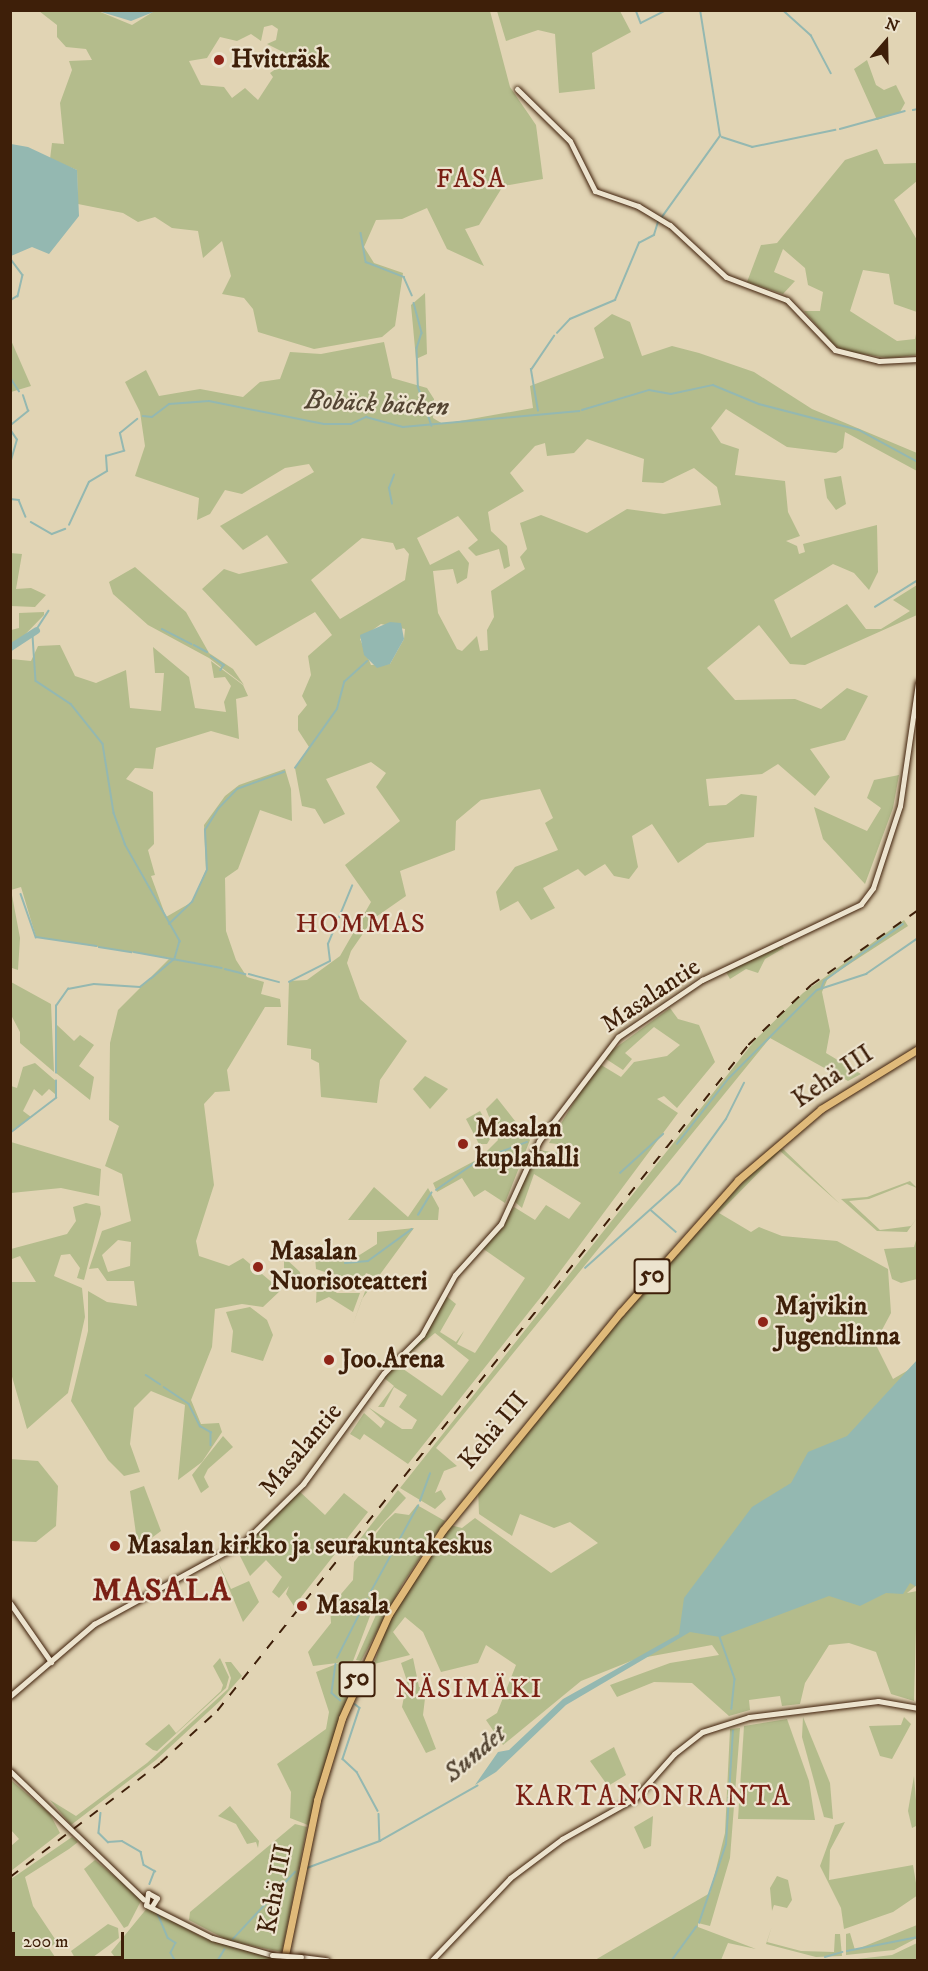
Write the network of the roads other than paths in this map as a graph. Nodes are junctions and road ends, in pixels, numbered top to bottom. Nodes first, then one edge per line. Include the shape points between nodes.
1 (517, 89) dead end
2 (918, 359) edge
3 (918, 682) edge
4 (918, 1049) edge
5 (10, 1603) edge
6 (51, 1662) junction
7 (10, 1696) edge
8 (918, 1708) edge
9 (10, 1771) edge
10 (145, 1897) junction
11 (154, 1904) junction
12 (284, 1960) edge
13 (327, 1960) edge
14 (432, 1960) edge

1 - 2 street via 570,141 595,191 638,206 670,225 726,277 787,300 835,350 879,361
3 - 6 street, Masalantie via 900,806 873,888 861,904 702,980 611,1044 539,1142 501,1224 455,1275 422,1335 384,1374 303,1484 244,1542 94,1624
4 - 12 highway, Kehä III / 50 via 821,1109 738,1180 443,1530 389,1614 342,1718 316,1800
5 - 6 street
6 - 7 street, Masalantie
8 - 14 street via 878,1701 750,1717 702,1732 674,1754 635,1798 562,1839 510,1878
9 - 10 street
10 - 11 street
10 - 11 street via 154,1894
11 - 13 street, bridge via 226,1944 272,1955

